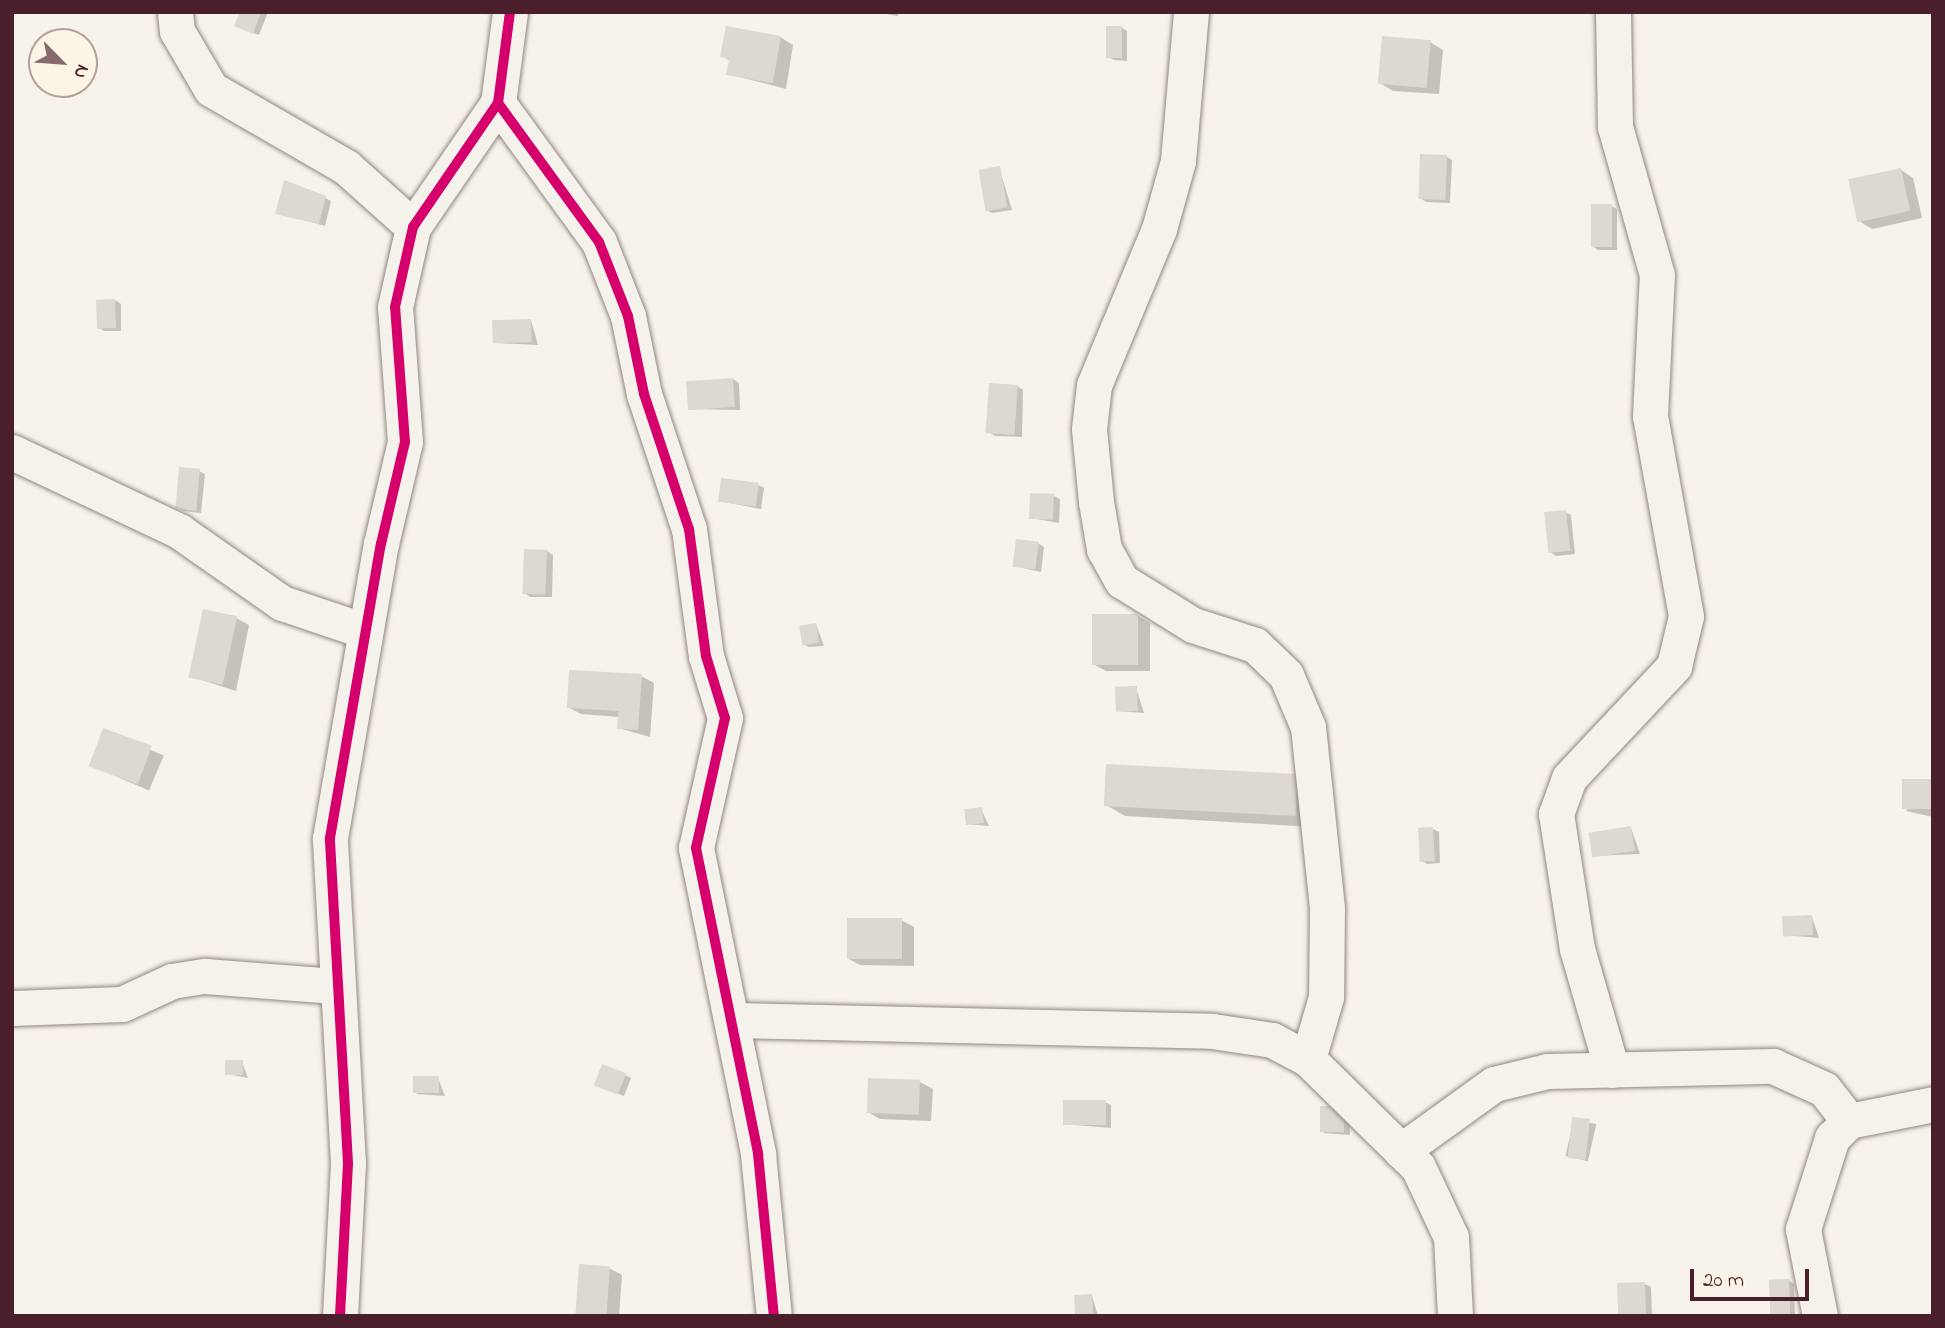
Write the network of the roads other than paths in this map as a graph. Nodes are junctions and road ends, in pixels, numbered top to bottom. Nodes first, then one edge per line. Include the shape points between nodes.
1 (175, 12) edge
2 (510, 12) edge
3 (1191, 12) edge
4 (1613, 12) edge
5 (498, 103) junction
6 (413, 227) junction
7 (12, 452) edge
8 (365, 631) junction
9 (335, 986) junction
10 (12, 1008) edge
11 (734, 1020) junction
12 (1308, 1059) junction
13 (1612, 1070) junction
14 (1933, 1104) edge
15 (1849, 1121) junction
16 (1401, 1151) junction
17 (340, 1316) edge
18 (774, 1316) edge
19 (1455, 1316) edge
20 (1819, 1316) edge

1 - 6 street via 177,31 211,89 346,167
2 - 5 street
3 - 12 street via 1178,161 1159,229 1094,385 1089,429 1096,502 1104,549 1122,581 1193,625 1255,645 1286,675 1308,727 1327,921 1326,997
4 - 13 street via 1615,127 1657,275 1650,416 1686,616 1674,666 1569,778 1556,814 1577,949
5 - 6 street
5 - 11 street via 600,242 628,316 644,394 689,529 706,656 725,718 696,848
6 - 8 street via 395,307 405,442
7 - 8 street via 179,531 282,603
8 - 9 street via 330,838
9 - 10 street via 205,976 172,981 122,1004
9 - 17 street via 344,1035 348,1163
11 - 12 street via 1212,1031 1272,1040
11 - 18 street via 758,1154
12 - 16 street
13 - 15 street via 1773,1066 1824,1089
13 - 16 street via 1547,1071 1494,1084
14 - 15 street
15 - 20 street via 1832,1138 1817,1173 1803,1228
16 - 19 street via 1419,1167 1451,1237

